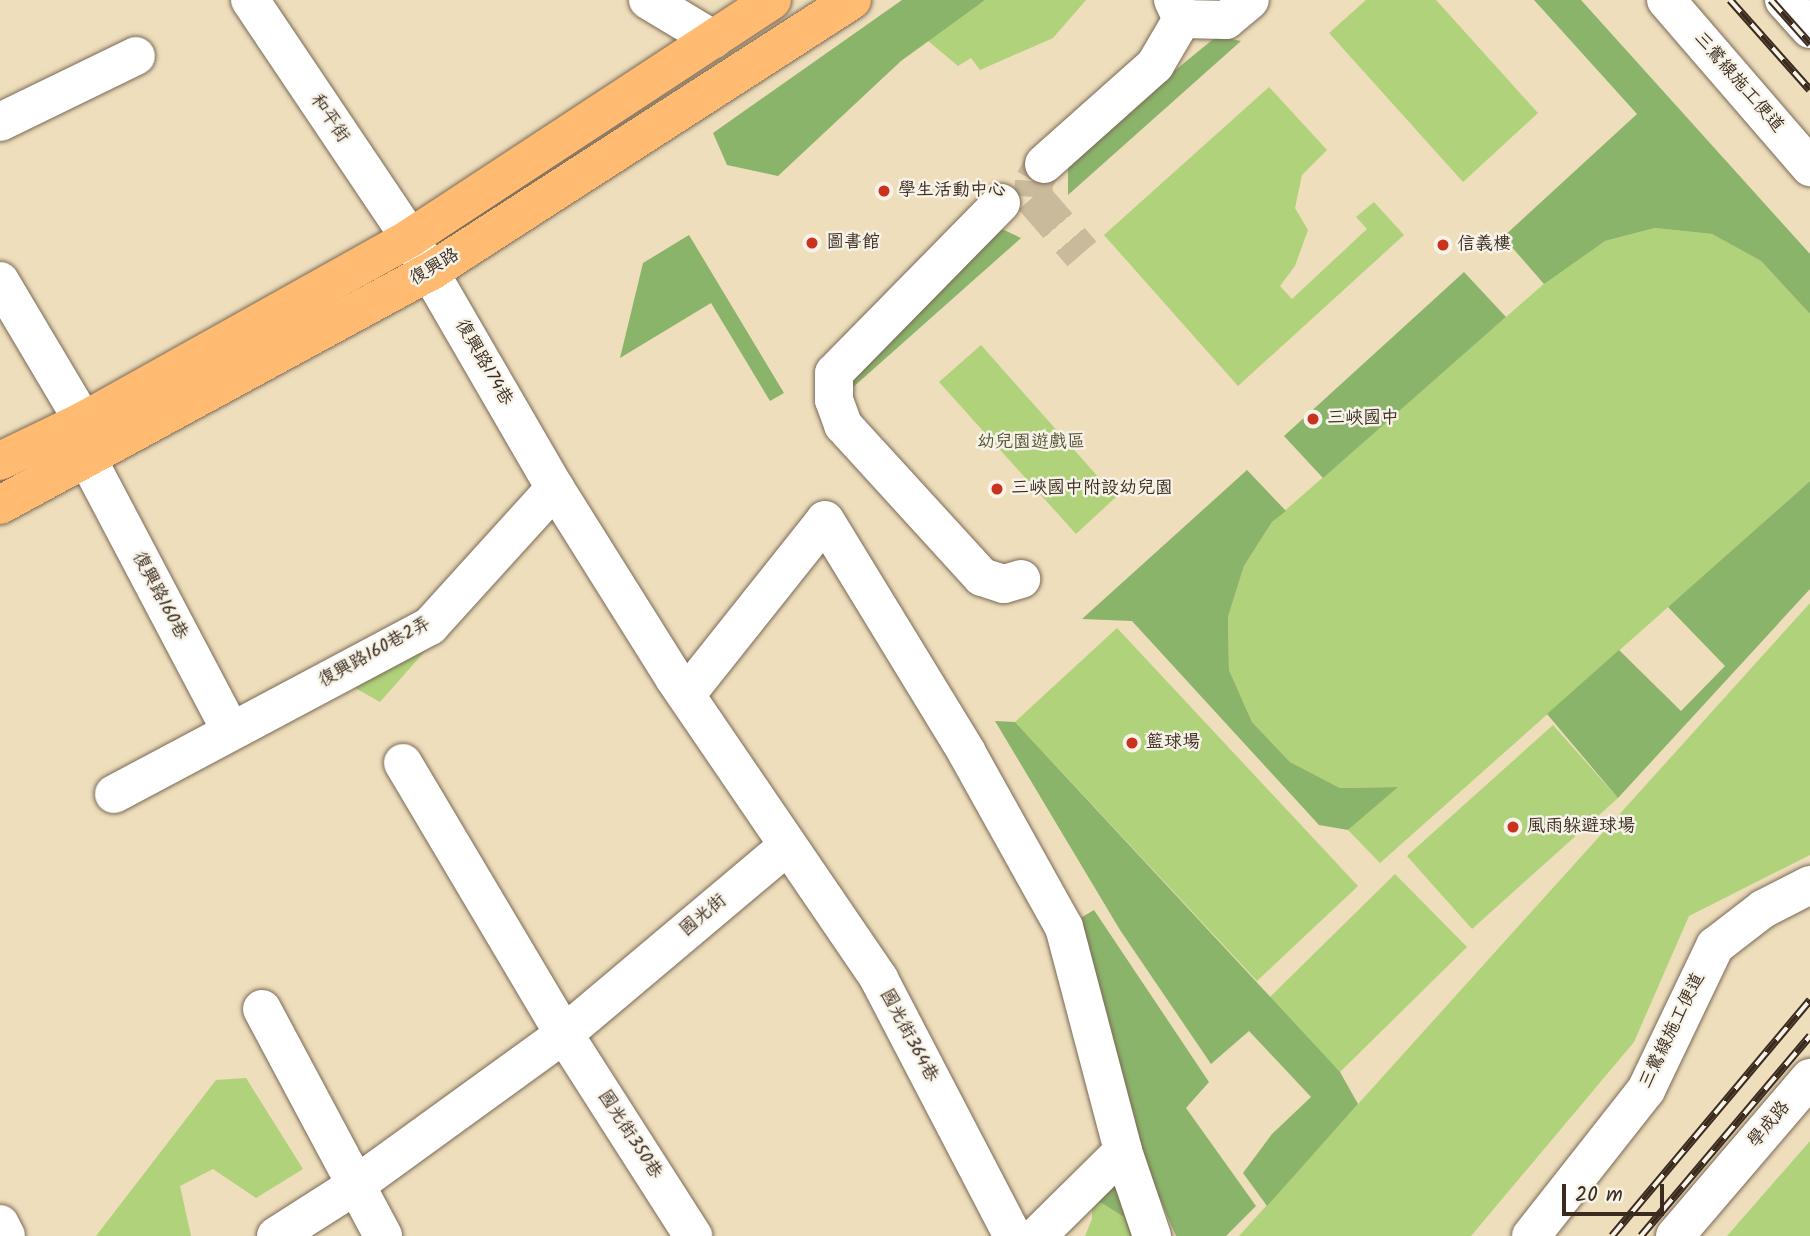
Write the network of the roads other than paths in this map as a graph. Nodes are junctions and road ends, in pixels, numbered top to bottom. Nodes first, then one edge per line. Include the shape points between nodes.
1 (250, 0) edge
2 (649, 0) edge
3 (772, 0) edge
4 (852, 0) edge
5 (1250, 0) edge
6 (1666, 0) edge
7 (1784, 0) edge
8 (1178, 10) edge
9 (1810, 29) edge
10 (713, 39) junction
11 (136, 56) dead end
12 (0, 122) edge
13 (1044, 164) tunnel mouth
14 (1810, 167) edge
15 (1001, 203) dead end
16 (410, 238) junction
17 (430, 272) junction
18 (0, 281) edge
19 (83, 421) junction
20 (88, 460) junction
21 (0, 461) edge
22 (555, 488) junction
23 (0, 505) edge
24 (1021, 579) dead end
25 (665, 681) junction
26 (231, 731) junction
27 (403, 763) dead end
28 (114, 794) dead end
29 (787, 846) junction
30 (1810, 885) edge
31 (261, 1009) dead end
32 (564, 1034) junction
33 (1810, 1078) edge
34 (1123, 1151) junction
35 (353, 1187) junction
36 (0, 1224) edge
37 (6, 1236) edge
38 (276, 1236) edge
39 (383, 1236) edge
40 (693, 1236) edge
41 (1013, 1236) edge
42 (1037, 1236) edge
43 (1152, 1236) edge
44 (1531, 1236) edge
45 (1675, 1236) edge

1 - 16 street, 和平街
2 - 10 street
3 - 10 main road
4 - 17 main road, 復興路
5 - 8 street via 1226,20
6 - 14 street, 三鶯線施工便道
7 - 9 street
8 - 13 street via 1155,65
10 - 16 main road
11 - 12 street
15 - 24 street via 834,373 834,400 844,425 982,577 1004,584
16 - 17 street, 復興路174巷
16 - 19 main road
17 - 20 main road, 復興路
17 - 22 street, 復興路174巷
18 - 19 street
19 - 21 main road
20 - 23 main road, 復興路
20 - 26 street, 復興路160巷
22 - 25 street
22 - 26 street, 復興路160巷2弄 via 430,626
25 - 29 street
25 - 34 street via 825,520 967,752 1064,927
26 - 28 street, 復興路160巷2弄
27 - 32 street, 國光街350巷
29 - 32 street, 國光街
29 - 41 street, 國光街364巷 via 878,979
30 - 44 street, 三鶯線施工便道 via 1763,909 1714,946 1646,1090
31 - 35 street
32 - 35 street, 國光街
32 - 40 street, 國光街350巷
33 - 45 street, 學成路
34 - 42 street
34 - 43 street
35 - 38 street, 國光街
35 - 39 street
36 - 37 street

